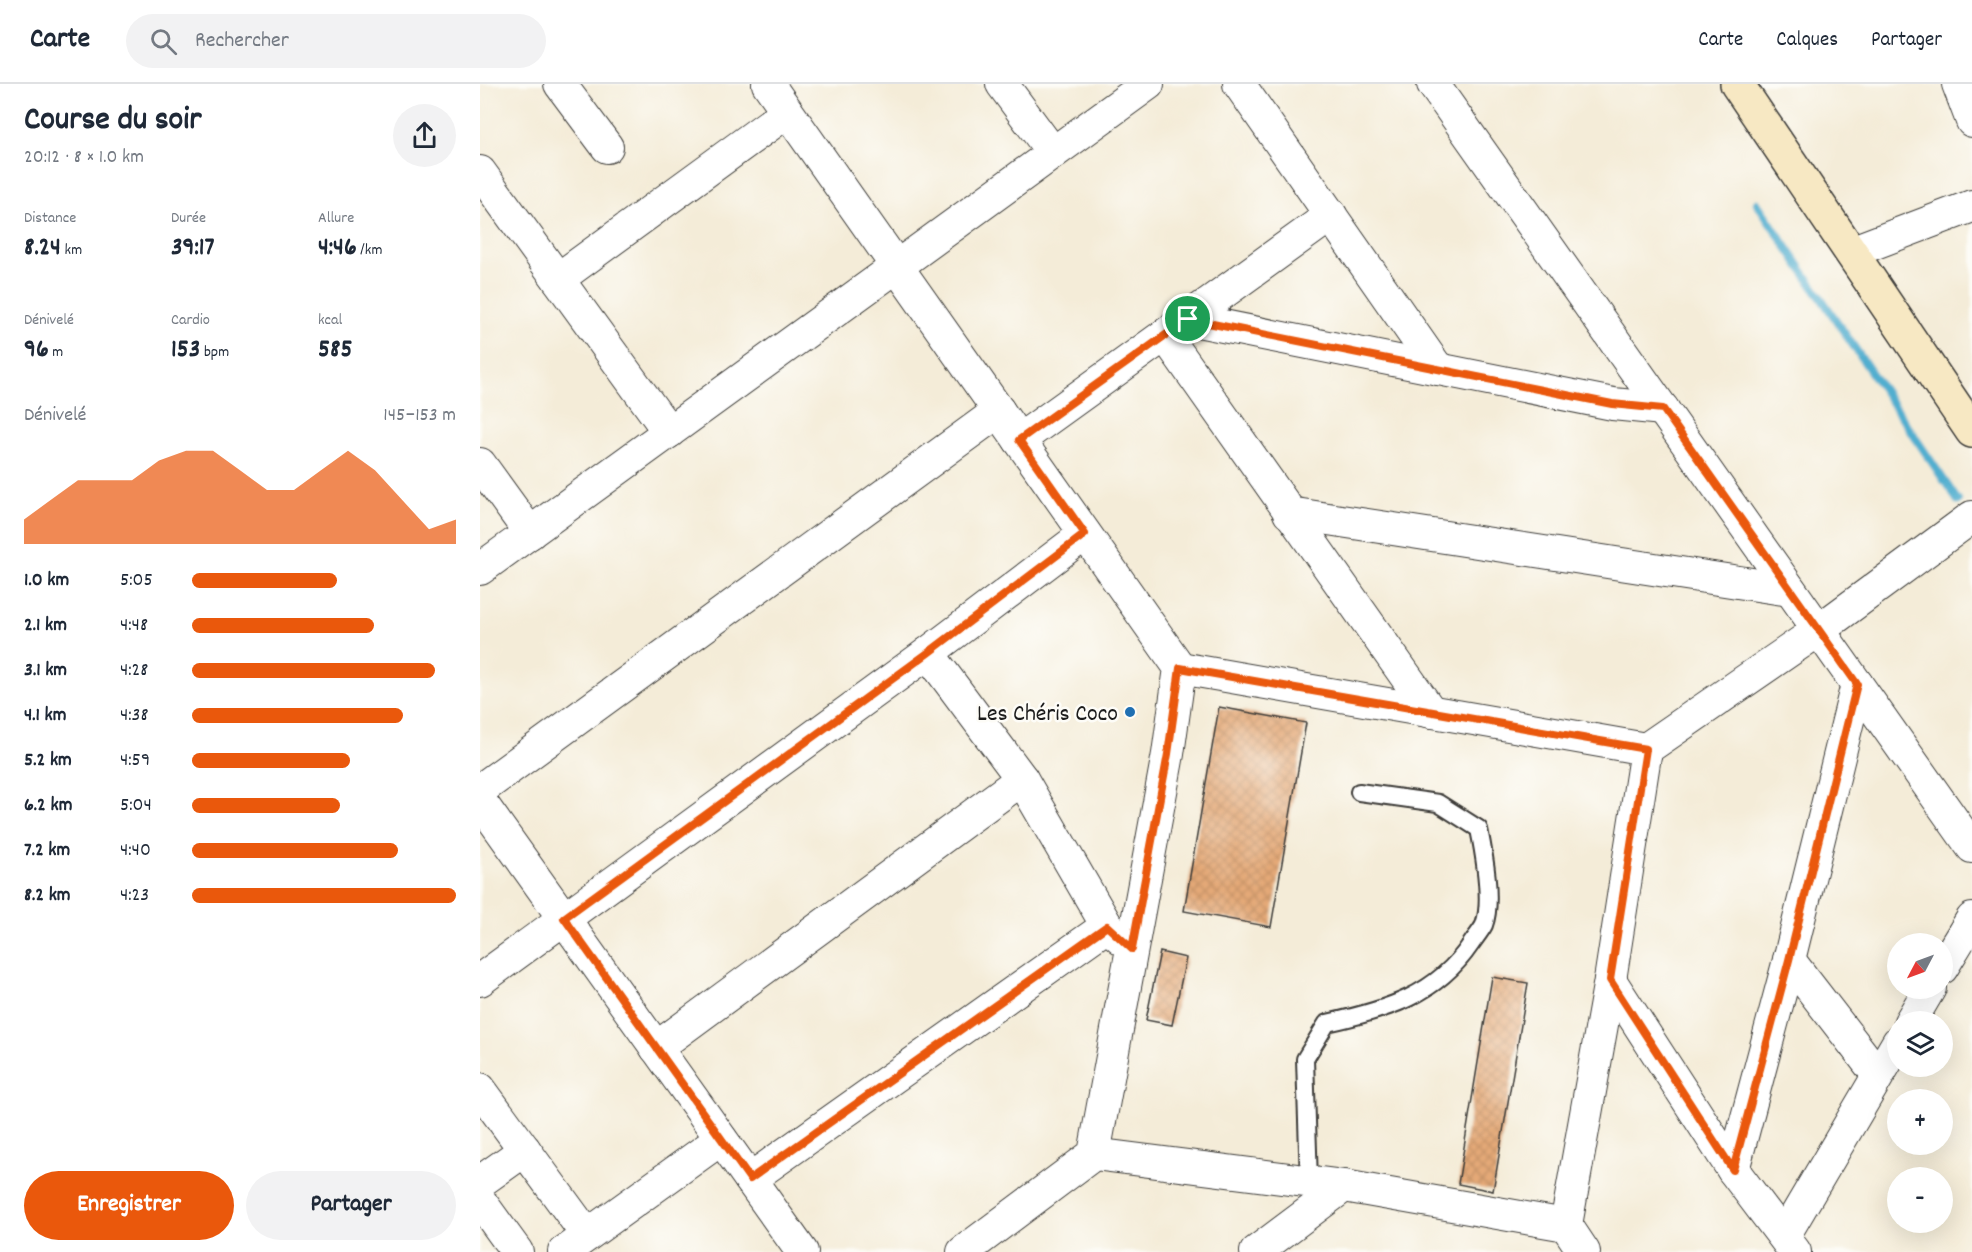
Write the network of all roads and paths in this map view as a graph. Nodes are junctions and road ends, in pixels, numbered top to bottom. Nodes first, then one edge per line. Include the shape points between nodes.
1 (560, 84) edge
2 (768, 84) edge
3 (1002, 84) edge
4 (1148, 84) edge
5 (1239, 84) edge
6 (1433, 84) edge
7 (1737, 84) edge
8 (1958, 84) edge
9 (787, 112) junction
10 (1972, 121) edge
11 (607, 147) dead end
12 (1053, 153) junction
13 (480, 172) edge
14 (1972, 206) edge
15 (1331, 215) junction
16 (1851, 252) junction
17 (896, 267) junction
18 (558, 279) junction
19 (1176, 327) junction
20 (1438, 369) junction
21 (1663, 409) junction
22 (999, 411) junction
23 (1972, 431) edge
24 (669, 432) junction
25 (1019, 440) junction
26 (480, 464) edge
27 (1289, 513) junction
28 (1967, 520) edge
29 (530, 533) junction
30 (1085, 534) junction
31 (480, 569) edge
32 (1791, 590) junction
33 (1819, 630) junction
34 (928, 653) junction
35 (1180, 668) junction
36 (1857, 684) junction
37 (1431, 712) junction
38 (1646, 749) junction
39 (1022, 779) junction
40 (480, 790) edge
41 (1359, 792) dead end
42 (480, 801) edge
43 (1972, 847) edge
44 (564, 918) junction
45 (1972, 919) edge
46 (1107, 926) junction
47 (1132, 949) junction
48 (1953, 950) edge
49 (1789, 960) junction
50 (480, 980) edge
51 (1610, 980) junction
52 (656, 1048) junction
53 (1887, 1060) edge
54 (1878, 1075) junction
55 (480, 1089) edge
56 (721, 1139) junction
57 (525, 1150) junction
58 (1094, 1154) junction
59 (1733, 1170) junction
60 (750, 1179) junction
61 (480, 1182) edge
62 (1309, 1182) junction
63 (1344, 1186) junction
64 (480, 1201) edge
65 (1571, 1242) edge
66 (576, 1244) edge
67 (1789, 1244) edge
68 (517, 1252) edge
69 (802, 1252) edge
70 (963, 1252) edge
71 (1256, 1252) edge

1 - 11 street
2 - 9 street
3 - 12 street
4 - 12 street
5 - 15 street
6 - 21 street
7 - 16 street
8 - 10 street
9 - 17 street
9 - 18 street
12 - 17 street
13 - 18 street
14 - 16 street
15 - 19 street
15 - 20 street
16 - 23 street
17 - 22 street
17 - 24 street
18 - 24 street
19 - 20 street
19 - 25 street
19 - 27 street
20 - 21 street via 1612,404
21 - 32 street
22 - 25 street
22 - 40 street
24 - 29 street
25 - 30 street
26 - 29 street
27 - 32 street
27 - 37 street
28 - 33 street
29 - 31 street
30 - 34 street
30 - 35 street
32 - 33 street
33 - 36 street
33 - 38 street
34 - 39 street
34 - 44 street
35 - 37 street
35 - 47 street
36 - 43 street
36 - 49 street
37 - 38 street
38 - 51 street
39 - 46 street
39 - 52 street
41 - 62 lane via 1437,803 1479,829 1488,878 1484,924 1458,963 1420,994 1372,1013 1327,1023 1305,1059
42 - 44 street
44 - 50 street
44 - 52 street
45 - 48 street
46 - 47 street
46 - 60 street
47 - 58 street
49 - 54 street
49 - 59 street
51 - 59 street
51 - 65 street
52 - 56 street
53 - 54 street
54 - 67 street
55 - 57 street
56 - 60 street
56 - 66 street
57 - 61 street
57 - 66 street
58 - 62 street
58 - 70 street
59 - 67 street
60 - 69 street
62 - 63 street
63 - 65 street
63 - 71 street
64 - 68 street

